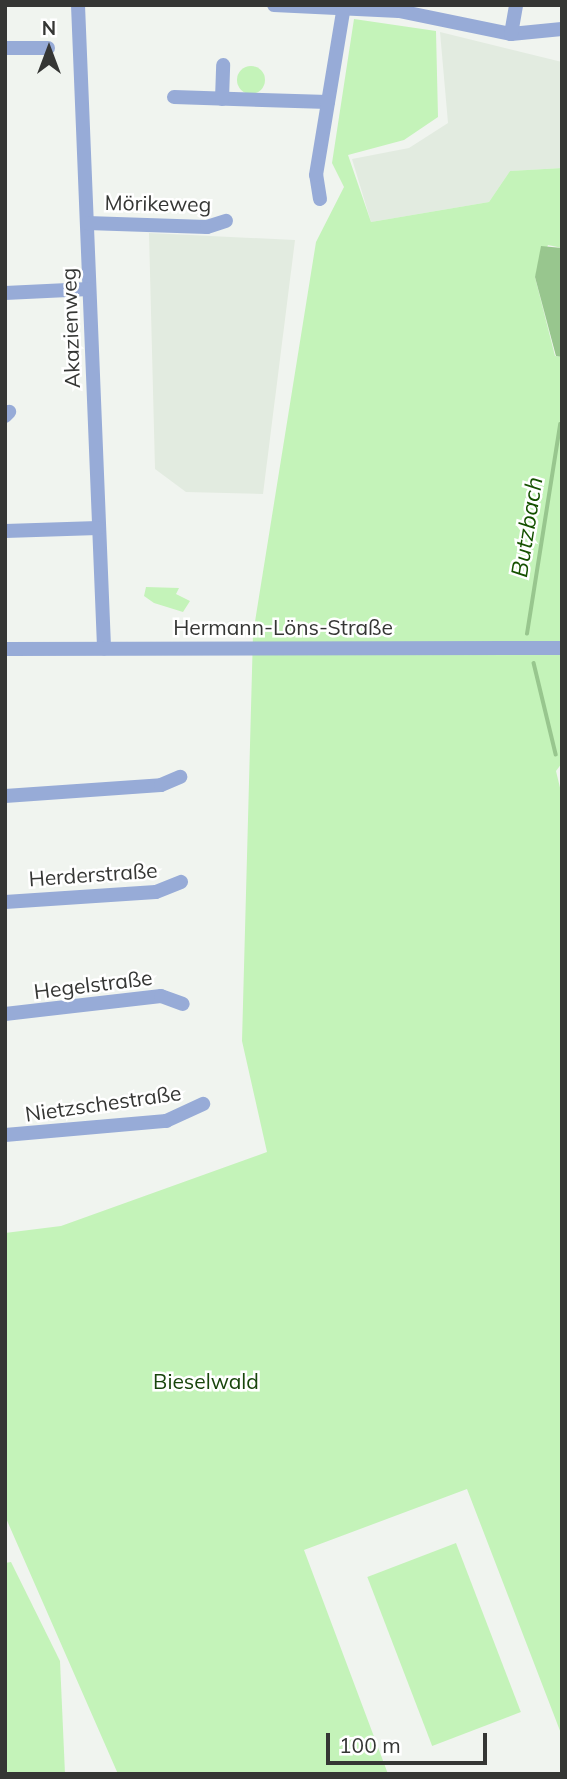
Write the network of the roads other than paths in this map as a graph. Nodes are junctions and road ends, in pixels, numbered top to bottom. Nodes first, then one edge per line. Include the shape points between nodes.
1 (78, 5) edge
2 (274, 5) edge
3 (516, 5) edge
4 (344, 6) edge
5 (562, 29) edge
6 (510, 34) junction
7 (5, 48) edge
8 (48, 48) dead end
9 (223, 65) dead end
10 (174, 97) dead end
11 (222, 99) junction
12 (328, 102) junction
13 (320, 199) dead end
14 (226, 221) dead end
15 (87, 223) junction
16 (89, 289) junction
17 (5, 293) edge
18 (98, 528) junction
19 (5, 531) edge
20 (104, 648) junction
21 (562, 648) edge
22 (5, 649) edge
23 (180, 777) dead end
24 (5, 796) edge
25 (181, 882) dead end
26 (5, 902) edge
27 (183, 1004) dead end
28 (5, 1014) edge
29 (203, 1104) dead end
30 (5, 1135) edge

1 - 15 street, Akazienweg
2 - 4 street
3 - 6 street
4 - 6 street
4 - 12 street
5 - 6 street
7 - 8 street
9 - 11 street
10 - 11 street
11 - 12 street
12 - 13 street via 316,175
14 - 15 street, Mörikeweg via 207,227
15 - 16 street, Akazienweg
16 - 17 street
16 - 18 street, Akazienweg
18 - 19 street
18 - 20 street, Akazienweg
20 - 21 street, Hermann-Löns-Straße
20 - 22 street, Hermann-Löns-Straße
23 - 24 street via 162,785
25 - 26 street, Herderstraße via 156,892
27 - 28 street, Hegelstraße via 161,996
29 - 30 street, Nietzschestraße via 166,1121

